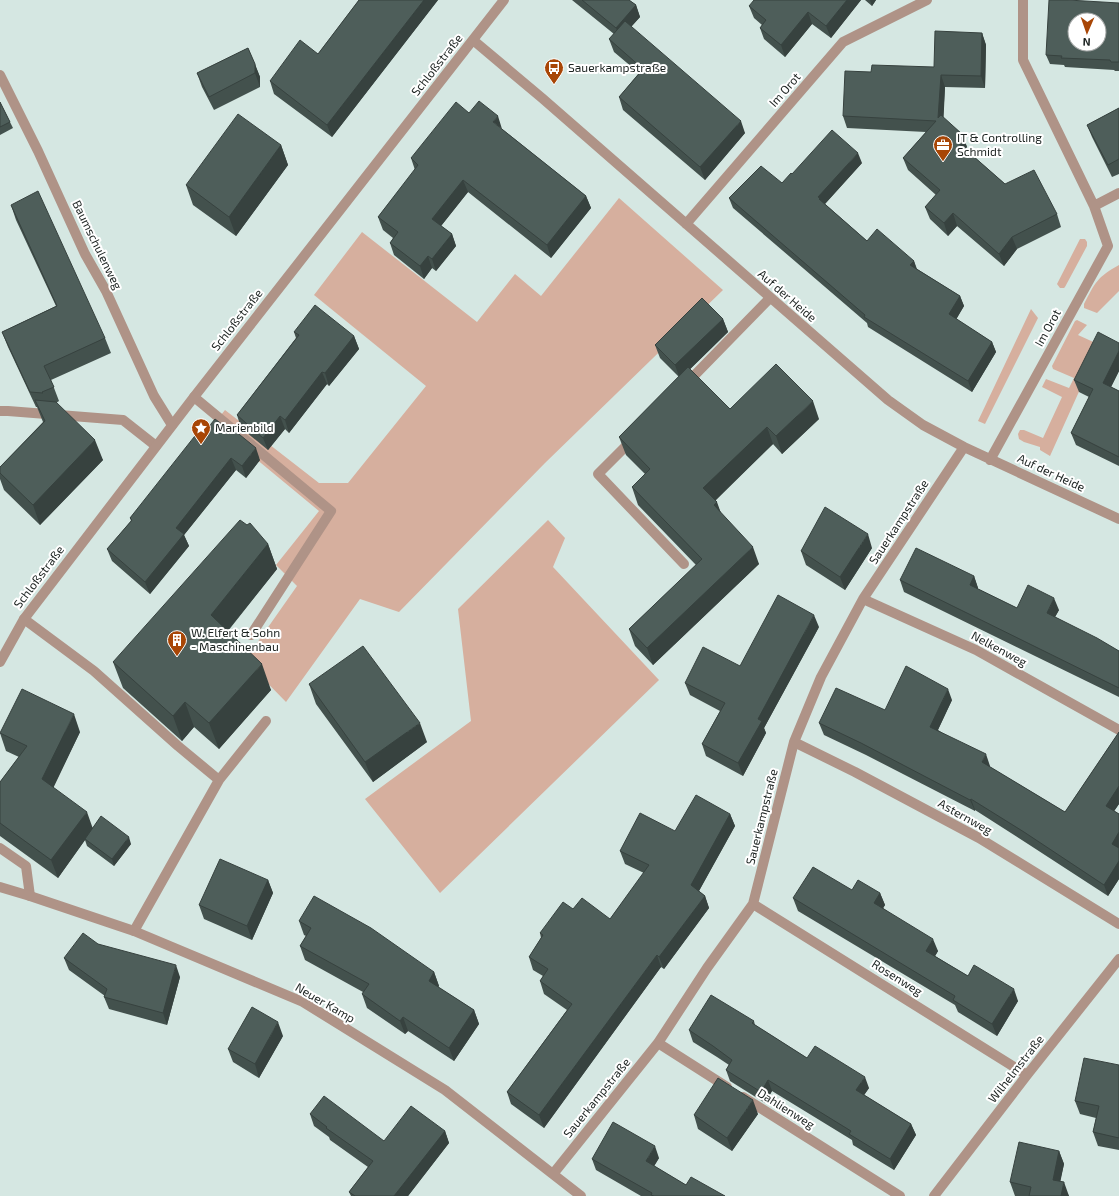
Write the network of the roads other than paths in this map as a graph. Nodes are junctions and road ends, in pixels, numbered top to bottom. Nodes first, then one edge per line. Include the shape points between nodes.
1 (504, 0) edge
2 (927, 0) edge
3 (1024, 0) edge
4 (473, 40) junction
5 (0, 75) edge
6 (1119, 193) edge
7 (1094, 206) junction
8 (686, 224) junction
9 (770, 298) junction
10 (681, 389) edge
11 (194, 397) junction
12 (0, 411) edge
13 (172, 425) junction
14 (637, 435) edge
15 (156, 446) junction
16 (964, 447) junction
17 (990, 460) junction
18 (1119, 519) edge
19 (684, 564) dead end
20 (864, 599) junction
21 (24, 619) junction
22 (251, 635) dead end
23 (0, 662) edge
24 (266, 721) dead end
25 (1119, 730) edge
26 (794, 742) junction
27 (219, 780) junction
28 (0, 848) edge
29 (0, 887) edge
30 (30, 896) junction
31 (753, 904) junction
32 (1119, 924) edge
33 (134, 930) junction
34 (1119, 958) edge
35 (658, 1044) junction
36 (1027, 1075) junction
37 (552, 1174) junction
38 (581, 1196) edge
39 (900, 1196) edge
40 (934, 1196) edge

1 - 4 street, Schloßstraße
2 - 8 street, Im Orot via 843,42
3 - 7 street, Im Orot via 1023,60
4 - 8 street, Auf der Heide
4 - 11 street, Schloßstraße
5 - 13 street, Baumschulenweg via 85,254 106,291 154,396
6 - 7 street
7 - 17 street, Im Orot via 1108,246
8 - 9 street, Auf der Heide
9 - 10 street
9 - 16 street, Auf der Heide via 888,400 924,425
11 - 13 street, Schloßstraße
11 - 22 street via 331,511
12 - 15 street via 123,420
13 - 15 street, Schloßstraße
14 - 19 street via 598,474
15 - 21 street, Schloßstraße
16 - 17 street, Auf der Heide
16 - 20 street, Sauerkampstraße
17 - 18 street, Auf der Heide
20 - 25 street, Nelkenweg via 976,650
20 - 26 street, Sauerkampstraße via 821,676
21 - 23 street, Schloßstraße
21 - 27 street via 94,671
24 - 27 street
26 - 31 street, Sauerkampstraße
26 - 32 street, Asternweg via 979,838
27 - 33 street
28 - 30 street via 26,866
29 - 30 street, Neuer Kamp
30 - 33 street, Neuer Kamp
31 - 35 street, Sauerkampstraße via 707,968
31 - 36 street, Rosenweg
33 - 37 street, Neuer Kamp via 303,1002 445,1090
34 - 36 street, Wilhelmstraße
35 - 37 street, Sauerkampstraße
35 - 39 street, Dahlienweg
36 - 40 street, Wilhelmstraße
37 - 38 street, Neuer Kamp

